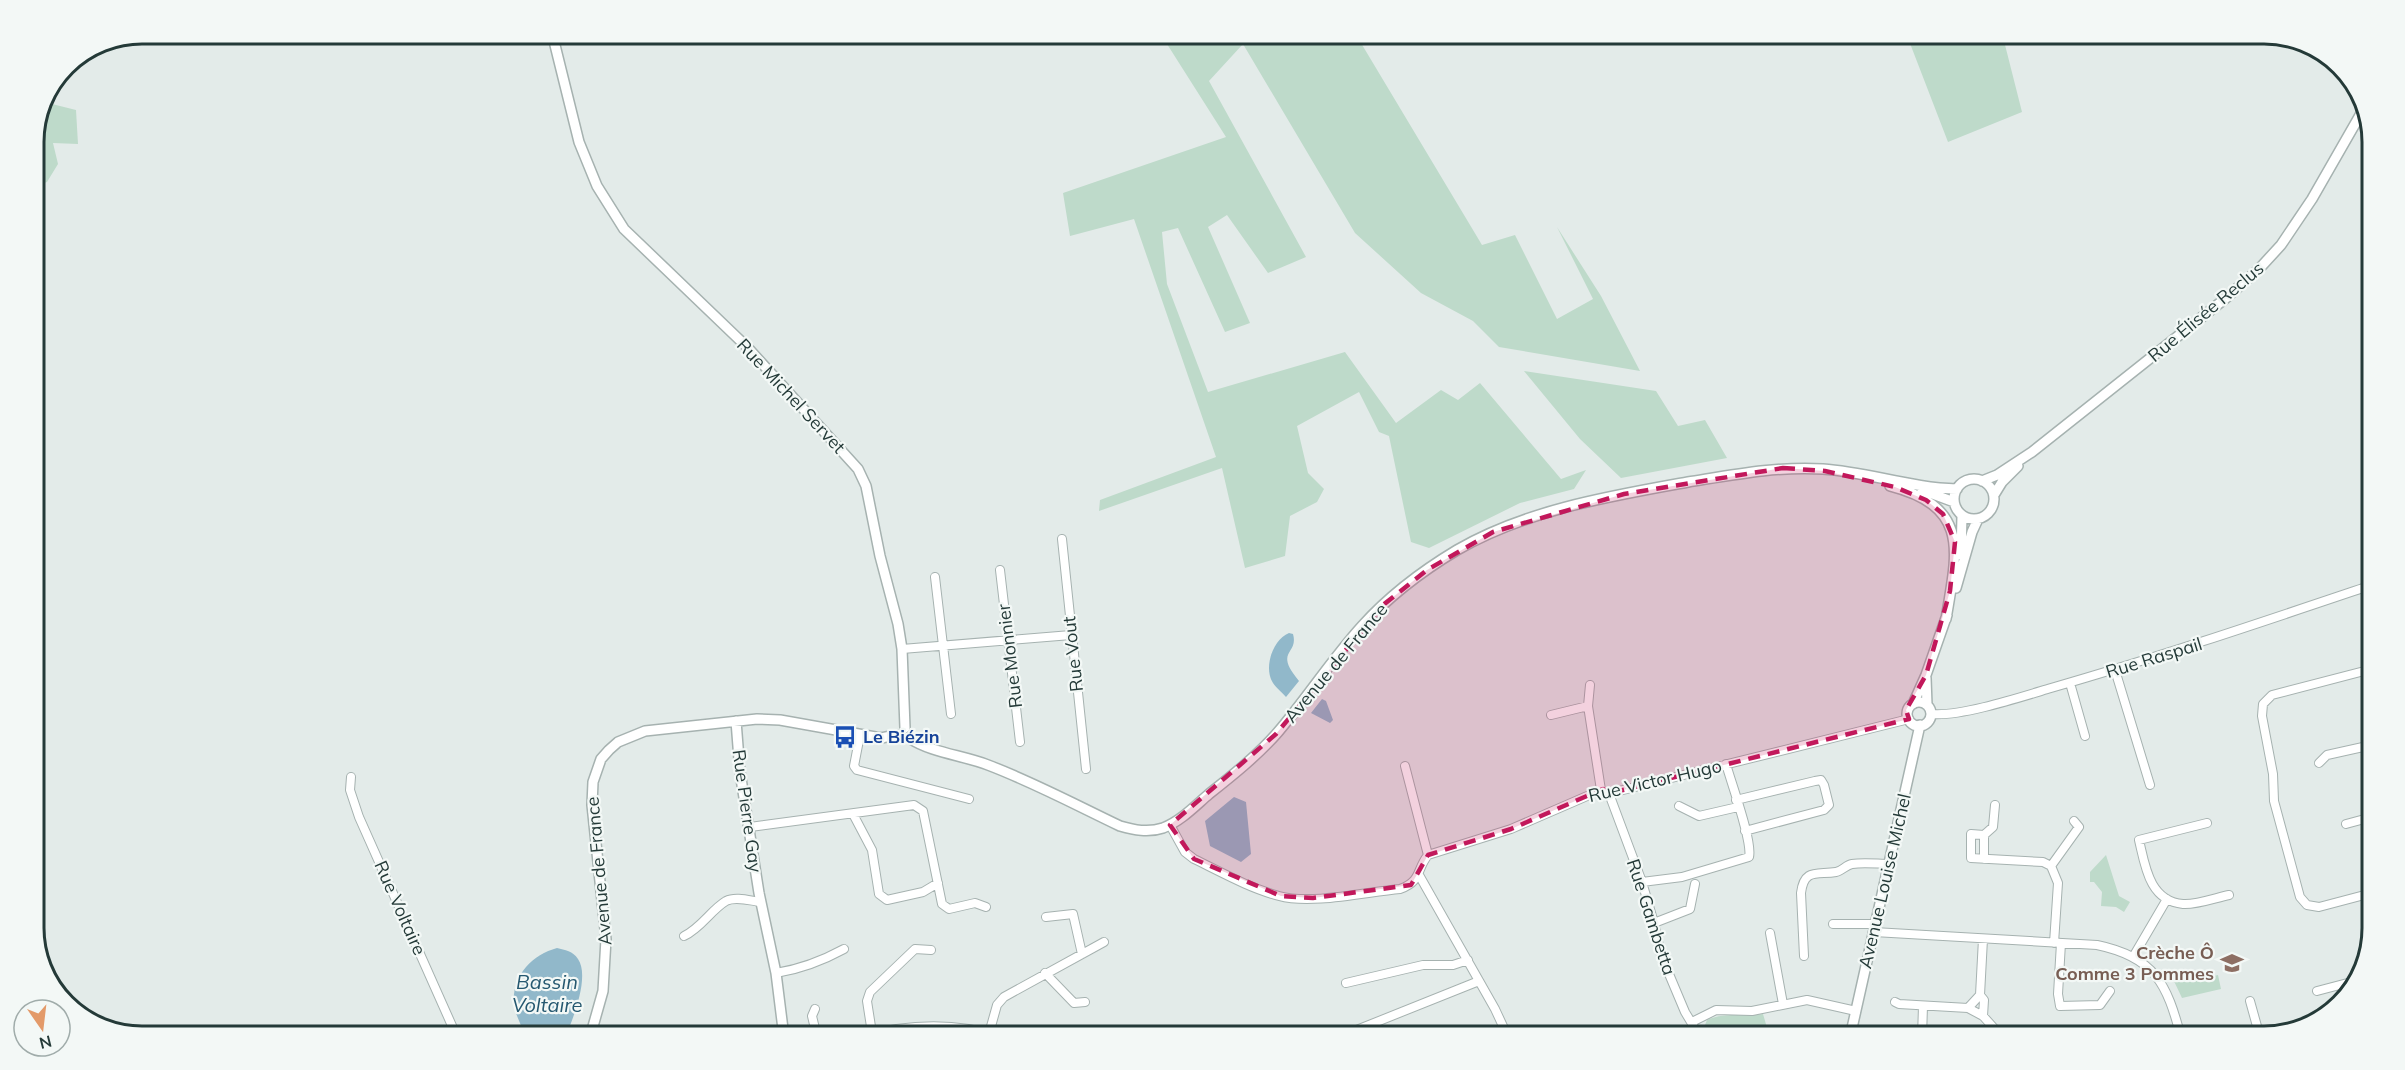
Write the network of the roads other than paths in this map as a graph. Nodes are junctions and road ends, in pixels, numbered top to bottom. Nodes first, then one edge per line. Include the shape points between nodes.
1 (555, 44) edge
2 (2358, 118) edge
3 (2032, 452) junction
4 (1797, 468) junction
5 (1982, 481) junction
6 (1899, 483) junction
7 (1957, 489) junction
8 (1994, 495) junction
9 (1954, 502) junction
10 (1962, 516) junction
11 (1978, 519) junction
12 (1062, 539) dead end
13 (1000, 570) dead end
14 (935, 576) dead end
15 (2362, 589) edge
16 (1952, 601) junction
17 (1946, 619) junction
18 (1071, 635) junction
19 (1007, 640) junction
20 (943, 645) junction
21 (902, 649) junction
22 (2115, 670) junction
23 (2362, 672) edge
24 (1926, 675) junction
25 (2070, 683) junction
26 (1590, 685) dead end
27 (1913, 704) junction
28 (1588, 706) junction
29 (1929, 710) junction
30 (951, 714) dead end
31 (1551, 715) dead end
32 (1909, 719) junction
33 (736, 721) junction
34 (1920, 725) junction
35 (904, 728) junction
36 (860, 735) junction
37 (896, 735) junction
38 (2085, 736) dead end
39 (909, 738) junction
40 (1020, 742) dead end
41 (2362, 747) edge
42 (2319, 763) dead end
43 (1726, 764) junction
44 (1405, 766) dead end
45 (1086, 769) dead end
46 (351, 777) dead end
47 (2150, 785) dead end
48 (1601, 790) junction
49 (1611, 793) junction
50 (969, 799) dead end
51 (1737, 803) junction
52 (1995, 805) dead end
53 (1679, 806) dead end
54 (853, 814) junction
55 (2362, 820) edge
56 (2074, 821) dead end
57 (2207, 823) dead end
58 (2346, 824) dead end
59 (1170, 825) junction
60 (750, 827) junction
61 (1745, 831) junction
62 (1984, 835) junction
63 (1428, 855) junction
64 (1984, 859) junction
65 (1890, 864) junction
66 (2051, 866) junction
67 (1419, 875) junction
68 (1642, 882) junction
69 (938, 883) junction
70 (1695, 884) dead end
71 (2229, 895) dead end
72 (2362, 896) edge
73 (2167, 899) junction
74 (761, 902) junction
75 (986, 908) dead end
76 (1047, 917) dead end
77 (1654, 923) junction
78 (1833, 924) dead end
79 (1875, 928) junction
80 (1770, 933) dead end
81 (684, 936) dead end
82 (1983, 939) junction
83 (1104, 942) dead end
84 (2057, 943) junction
85 (844, 950) dead end
86 (932, 950) dead end
87 (1082, 954) junction
88 (1804, 956) dead end
89 (2133, 957) junction
90 (1468, 960) junction
91 (776, 973) junction
92 (1045, 973) junction
93 (1479, 981) junction
94 (1346, 983) dead end
95 (2344, 984) edge
96 (2109, 991) dead end
97 (2317, 991) dead end
98 (1980, 995) junction
99 (2250, 1000) dead end
100 (1085, 1002) dead end
101 (1895, 1002) dead end
102 (1783, 1004) junction
103 (1923, 1006) junction
104 (1968, 1008) junction
105 (815, 1009) dead end
106 (1856, 1011) junction
107 (1983, 1016) junction
108 (1692, 1022) junction
109 (452, 1026) edge
110 (594, 1026) edge
111 (783, 1026) edge
112 (814, 1026) edge
113 (871, 1026) edge
114 (922, 1026) edge
115 (952, 1026) edge
116 (992, 1026) edge
117 (1366, 1026) edge
118 (1502, 1026) edge
119 (1694, 1026) edge
120 (1853, 1026) edge
121 (1922, 1026) edge
122 (1992, 1026) edge
123 (2178, 1026) edge
124 (2257, 1026) edge

1 - 21 street, Rue Michel Servet via 579,142 597,186 624,229 747,348 858,469 866,486
2 - 3 street, Rue Élisée Reclus via 2312,199 2281,245 2259,269
3 - 5 street, Rue Élisée Reclus
3 - 8 street, Rue Élisée Reclus
4 - 6 street, Avenue de France via 1846,472
4 - 17 street via 1895,487 1938,508 1955,542
4 - 59 street, Avenue de France via 1647,489 1552,511 1457,550 1383,605 1276,734
5 - 7 street via 1971,479
5 - 8 street
6 - 7 street, Avenue de France
6 - 9 street, Avenue de France
7 - 9 street
8 - 11 street via 1989,513
9 - 10 street
10 - 11 street
10 - 16 street via 1961,558
11 - 16 street
12 - 18 street, Rue Vout
13 - 19 street, Rue Monnier
14 - 20 street
15 - 22 street, Rue Raspail
16 - 17 street
17 - 24 street
18 - 19 street
18 - 45 street, Rue Vout
19 - 20 street
19 - 40 street, Rue Monnier
20 - 21 street
20 - 30 street
21 - 35 street, Rue Michel Servet
22 - 25 street, Rue Raspail
22 - 47 street
23 - 72 street via 2272,695 2263,704 2262,716 2270,751 2274,801 2300,897 2307,905 2319,907
24 - 27 street
24 - 29 street
25 - 29 street, Rue Raspail via 1971,709
25 - 38 street
26 - 28 street
27 - 29 street via 1920,702
27 - 32 street
28 - 31 street
28 - 48 street
29 - 34 street via 1929,721
32 - 34 street
32 - 43 street, Rue Victor Hugo
33 - 36 street, Avenue de France via 780,720
33 - 60 street, Rue Pierre Gay
33 - 110 street, Avenue de France via 636,734 618,742 601,759 593,782 592,805 606,969
34 - 65 street, Avenue Louise Michel
35 - 37 street via 898,729
35 - 39 street
36 - 37 street, Avenue de France
36 - 50 street via 854,766 857,770
37 - 39 street via 901,741
39 - 59 street, Avenue de France via 1006,771 1120,826 1148,831
41 - 42 street via 2327,755
43 - 49 street, Rue Victor Hugo
43 - 51 street
44 - 63 street
46 - 109 street, Rue Voltaire via 350,790 359,816
48 - 49 street, Rue Victor Hugo
48 - 63 street, Rue Victor Hugo via 1511,829
49 - 68 street, Rue Gambetta
51 - 53 street via 1699,816
51 - 61 street
51 - 61 street via 1815,781 1821,780 1824,785 1829,805 1824,810
52 - 62 street via 1993,827
54 - 60 street
54 - 69 street via 914,805 923,811
54 - 69 street via 872,850 879,894 887,900 923,892
55 - 58 street
56 - 66 street via 2079,827
57 - 73 street via 2139,840 2147,877
59 - 67 street via 1185,852 1194,859 1281,896 1313,898 1400,889 1411,885
60 - 74 street, Rue Pierre Gay
61 - 68 street via 1750,852 1745,860 1682,877
62 - 64 street
62 - 64 street via 1971,834 1971,858
63 - 67 street
64 - 66 street via 2043,862
65 - 79 street, Avenue Louise Michel
65 - 88 street via 1854,864 1839,872 1814,873 1802,883
66 - 84 street via 2058,883
67 - 90 street
68 - 77 street, Rue Gambetta
69 - 75 street via 942,904 949,909 975,903
70 - 77 street via 1690,909
71 - 73 street via 2183,904
73 - 89 street
74 - 81 street, Rue Pierre Gay via 726,901
74 - 91 street, Rue Pierre Gay
76 - 87 street via 1073,914
77 - 108 street, Rue Gambetta via 1661,955
78 - 79 street
79 - 82 street
79 - 106 street, Avenue Louise Michel
80 - 102 street
82 - 84 street
82 - 98 street
83 - 87 street
84 - 89 street via 2097,945
84 - 96 street via 2060,1006 2100,1005
85 - 91 street via 796,970
86 - 113 street via 915,949 870,992 867,1001
87 - 92 street
89 - 123 street via 2163,986
90 - 93 street
90 - 94 street via 1453,965 1423,965
91 - 111 street, Rue Pierre Gay
92 - 100 street via 1074,1003
92 - 116 street via 1004,997
93 - 117 street
93 - 118 street
95 - 97 street
98 - 104 street
98 - 107 street via 1984,1000
99 - 124 street
101 - 103 street
102 - 106 street via 1807,1000
102 - 108 street via 1752,1011 1716,1010
103 - 104 street
103 - 121 street
104 - 107 street
105 - 112 street
106 - 120 street, Avenue Louise Michel
107 - 122 street
108 - 119 street, Rue Gambetta
114 - 115 street

